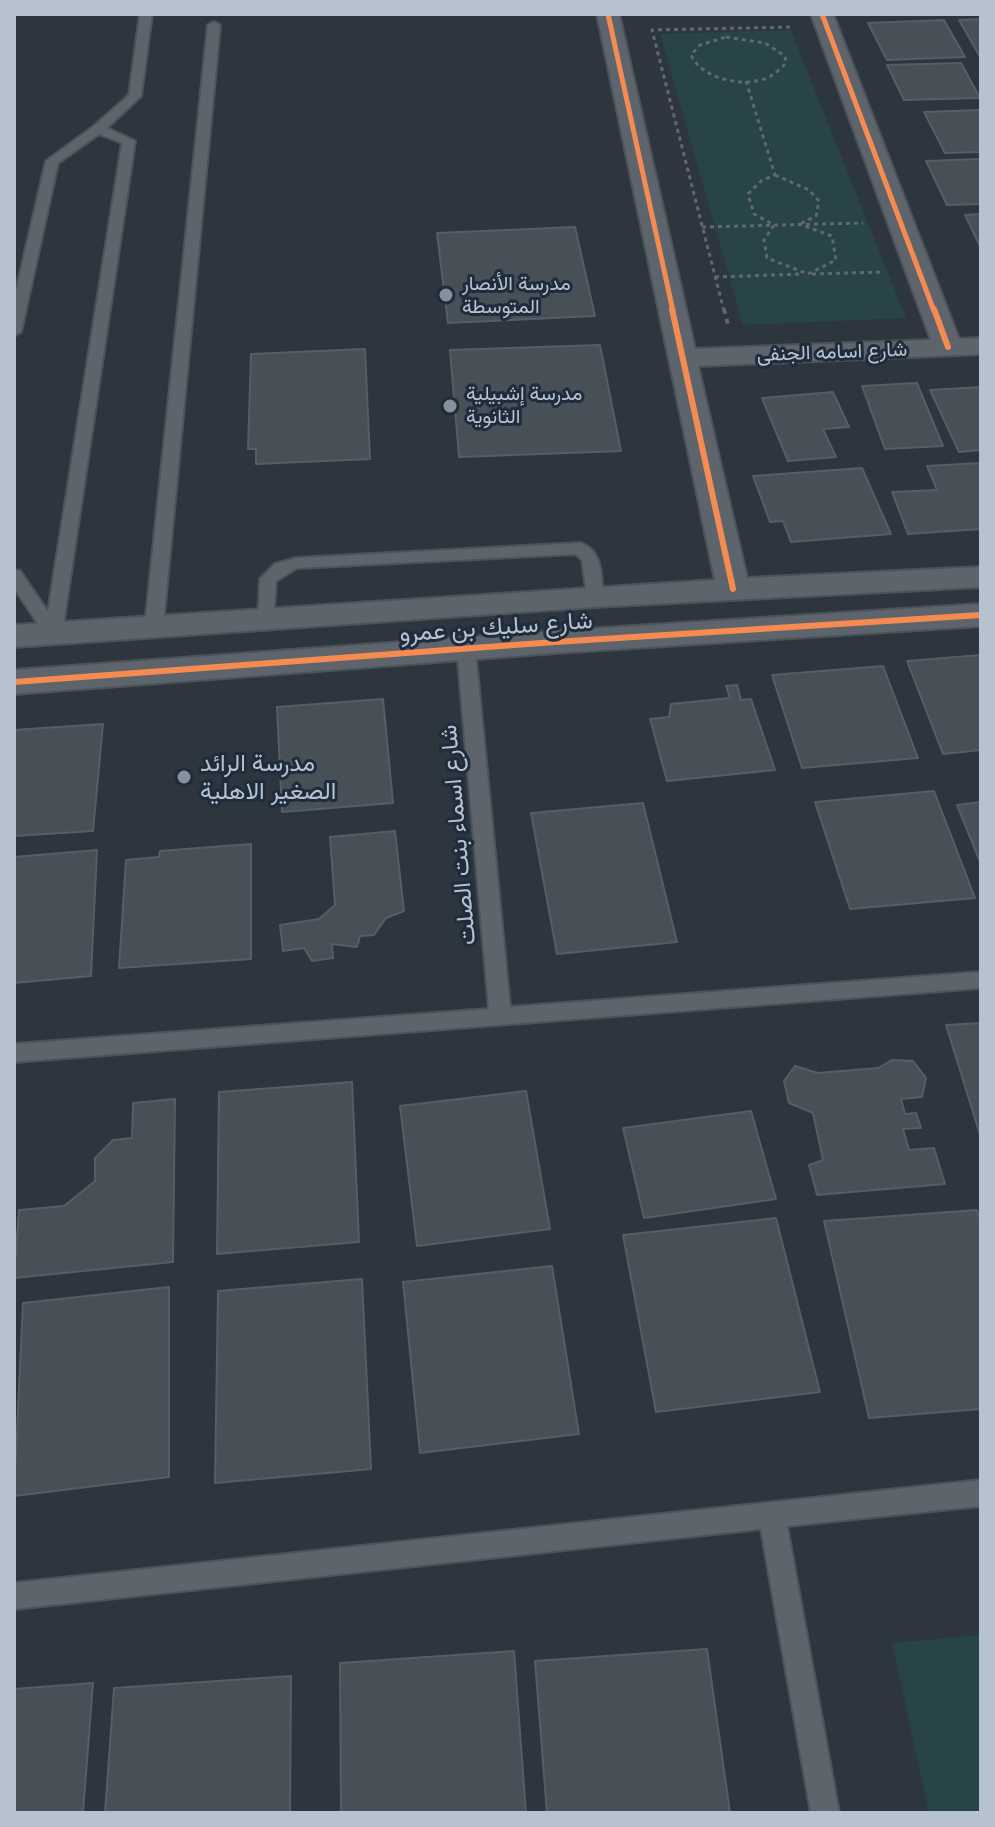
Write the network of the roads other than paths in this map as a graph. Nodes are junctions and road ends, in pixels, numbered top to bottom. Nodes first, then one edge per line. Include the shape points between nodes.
1 (146, 14) edge
2 (608, 14) edge
3 (812, 20) edge
4 (214, 25) dead end
5 (98, 129) junction
6 (14, 332) edge
7 (981, 346) edge
8 (948, 347) junction
9 (683, 358) junction
10 (14, 575) edge
11 (981, 577) edge
12 (733, 589) junction
13 (595, 596) junction
14 (539, 600) junction
15 (347, 612) junction
16 (981, 615) edge
17 (267, 618) junction
18 (154, 626) junction
19 (53, 633) junction
20 (14, 636) edge
21 (537, 643) junction
22 (466, 649) junction
23 (355, 657) junction
24 (14, 682) edge
25 (981, 980) edge
26 (500, 1016) junction
27 (14, 1053) edge
28 (981, 1493) edge
29 (772, 1516) junction
30 (14, 1596) edge
31 (825, 1813) edge

1 - 5 lane via 135,96
2 - 9 street
3 - 8 street
4 - 18 lane
5 - 6 lane via 52,161
5 - 19 lane via 129,141
7 - 8 street, شارع اسامه الجنفى
8 - 9 street, شارع اسامه الجنفى
9 - 12 street
10 - 19 lane
11 - 12 street, شارع سليك بن عمرو
12 - 13 street, شارع سليك بن عمرو
13 - 14 street, شارع سليك بن عمرو
13 - 17 lane via 590,558 580,548 296,563 268,579
14 - 15 street, شارع سليك بن عمرو
14 - 21 street via 518,615 519,631
15 - 17 street, شارع سليك بن عمرو
15 - 23 street via 368,618 378,628 375,644
16 - 21 street, شارع سليك بن عمرو
17 - 18 street, شارع سليك بن عمرو
18 - 19 street, شارع سليك بن عمرو
19 - 20 street, شارع سليك بن عمرو
21 - 22 street, شارع سليك بن عمرو
22 - 23 street, شارع سليك بن عمرو
22 - 26 lane, شارع اسماء بنت الصلت
23 - 24 street, شارع سليك بن عمرو
25 - 26 lane
26 - 27 lane
28 - 29 lane
29 - 30 lane
29 - 31 lane

